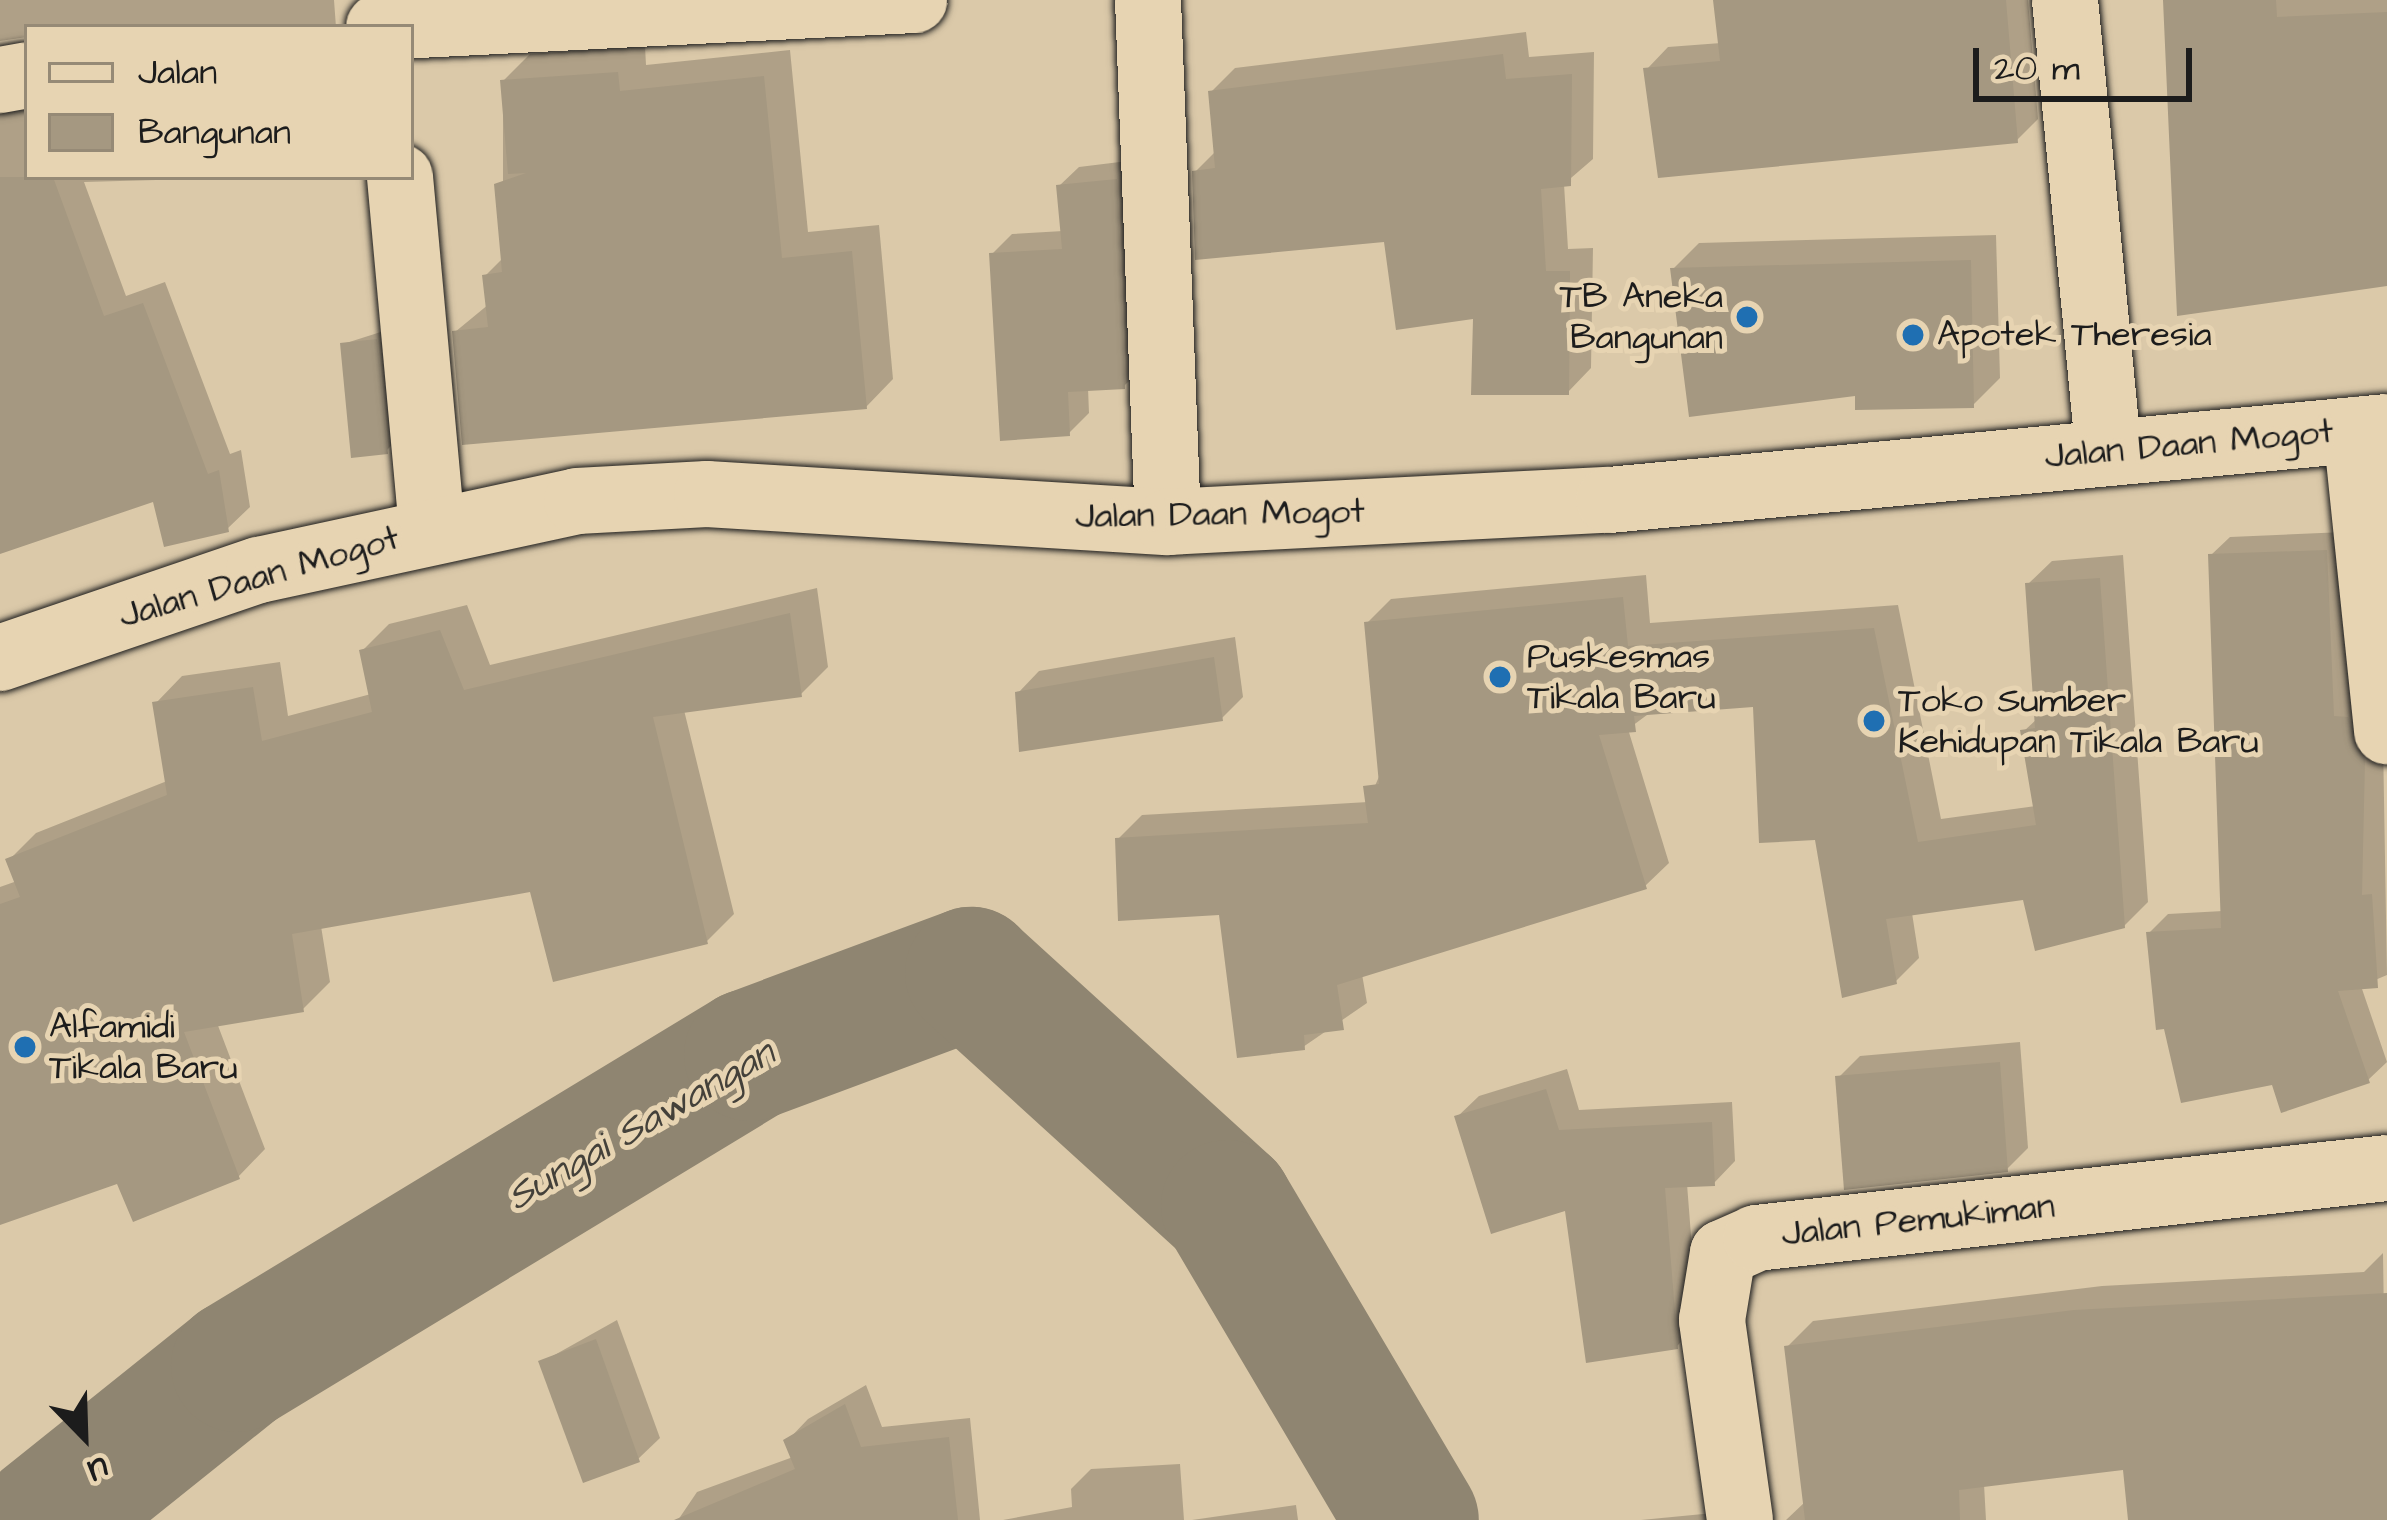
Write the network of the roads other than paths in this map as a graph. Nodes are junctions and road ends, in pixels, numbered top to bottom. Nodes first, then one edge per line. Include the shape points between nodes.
1 (914, 0) edge
2 (1148, 0) edge
3 (2065, 0) edge
4 (414, 25) edge
5 (400, 180) edge
6 (2372, 428) edge
7 (2108, 445) junction
8 (1168, 522) junction
9 (432, 526) junction
10 (0, 658) edge
11 (2387, 731) edge
12 (2387, 1168) edge
13 (1740, 1520) edge

1 - 4 street
2 - 8 street
3 - 7 street
5 - 9 street
6 - 7 street, Jalan Daan Mogot
6 - 11 street
7 - 8 street, Jalan Daan Mogot via 1610,500
8 - 9 street, Jalan Daan Mogot via 707,494
9 - 10 street, Jalan Daan Mogot via 259,570
12 - 13 street, Jalan Pemukiman via 1756,1238 1723,1253 1712,1321

